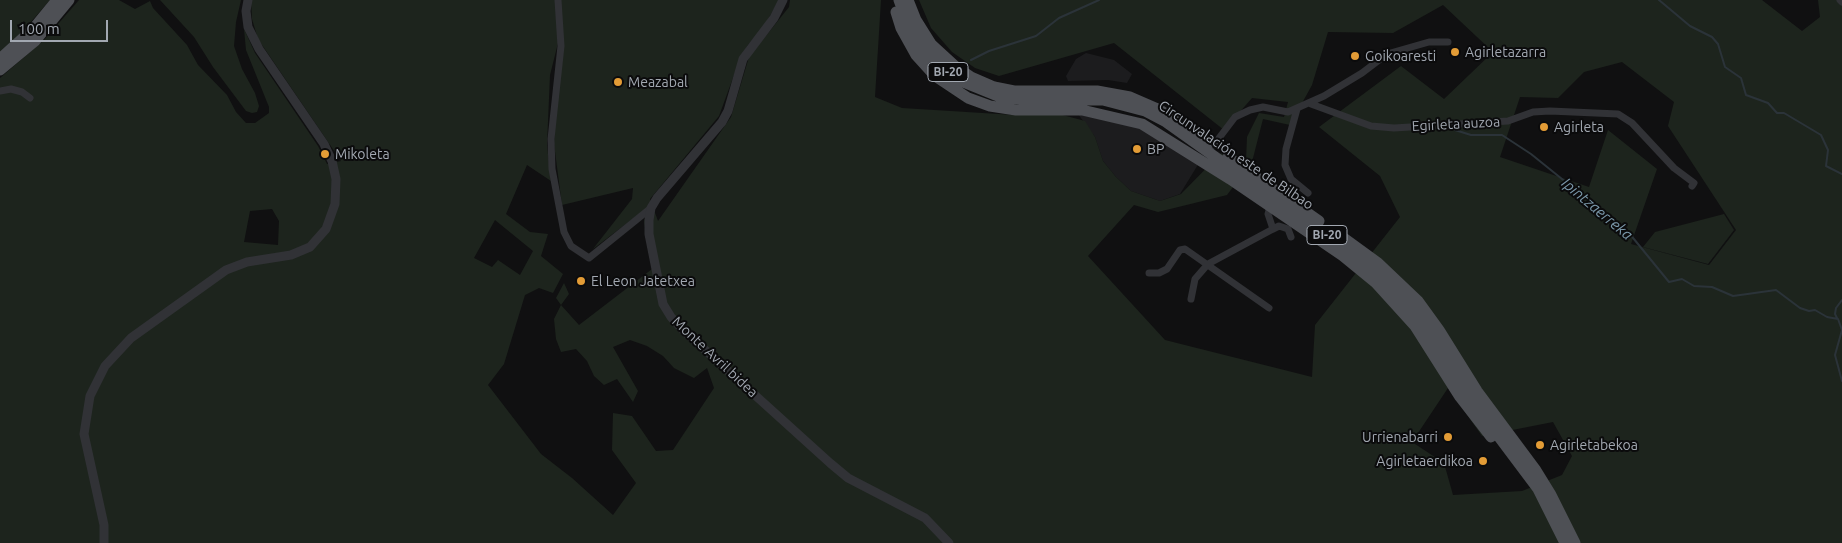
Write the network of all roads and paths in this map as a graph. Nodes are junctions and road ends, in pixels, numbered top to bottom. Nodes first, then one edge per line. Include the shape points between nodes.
1 (57, 0) edge
2 (69, 0) edge
3 (248, 0) edge
4 (558, 0) edge
5 (782, 0) edge
6 (892, 0) edge
7 (899, 0) edge
8 (908, 0) edge
9 (1448, 42) dead end
10 (0, 59) edge
11 (0, 70) edge
12 (0, 91) edge
13 (30, 98) dead end
14 (1311, 104) junction
15 (1297, 109) junction
16 (1213, 146) junction
17 (1692, 186) dead end
18 (1308, 194) dead end
19 (1270, 206) junction
20 (652, 208) junction
21 (1273, 229) junction
22 (1293, 236) dead end
23 (1208, 264) junction
24 (1149, 273) dead end
25 (1191, 299) dead end
26 (1269, 308) dead end
27 (1540, 492) junction
28 (104, 543) edge
29 (949, 543) edge
30 (1565, 543) edge
31 (1575, 543) edge

1 - 10 main road via 34,28
2 - 11 main road via 34,41
3 - 28 street via 248,27 259,49 324,144 332,161 337,188 335,204 326,229 310,247 291,255 241,263 226,270 130,338 105,366 90,396 84,434 104,525
4 - 20 street via 561,46 551,139 552,168 564,232 571,246 588,258
5 - 20 street, Monte Avril bidea via 774,18 743,59 722,122
6 - 19 main road via 901,28 916,55 935,76 968,98 990,106 1065,108 1134,121 1155,131
7 - 27 main road, Circunvalación este de Bilbao / BI-20 via 920,45 942,67 964,82 1000,97 1103,100 1145,111 1166,122 1367,265 1393,287 1425,325 1472,400
8 - 16 main road, Circunvalación este de Bilbao / BI-20 via 931,44 971,77 994,87 1014,90 1097,91 1130,97 1160,110
9 - 14 street via 1430,42 1387,54
12 - 13 street via 11,89
14 - 15 street
14 - 17 street, Egirleta auzoa via 1372,126 1394,128 1508,121 1534,112 1618,114 1632,123 1674,168 1694,183
15 - 16 street via 1288,112 1263,107 1250,110 1235,117
15 - 18 street via 1285,165 1291,179
16 - 31 main road, Circunvalación este de Bilbao / BI-20 via 1364,252 1392,274 1418,301 1477,391 1535,469
19 - 21 street via 1268,214
19 - 27 main road via 1343,256 1394,301 1415,326 1479,423
20 - 29 street, Monte Avril bidea via 650,234 664,304 672,317 848,478 926,518
21 - 22 street via 1279,226 1288,229
21 - 23 street
23 - 24 street via 1185,248 1167,269
23 - 25 street via 1195,279
23 - 26 street
27 - 30 main road, Circunvalación este de Bilbao / BI-20

